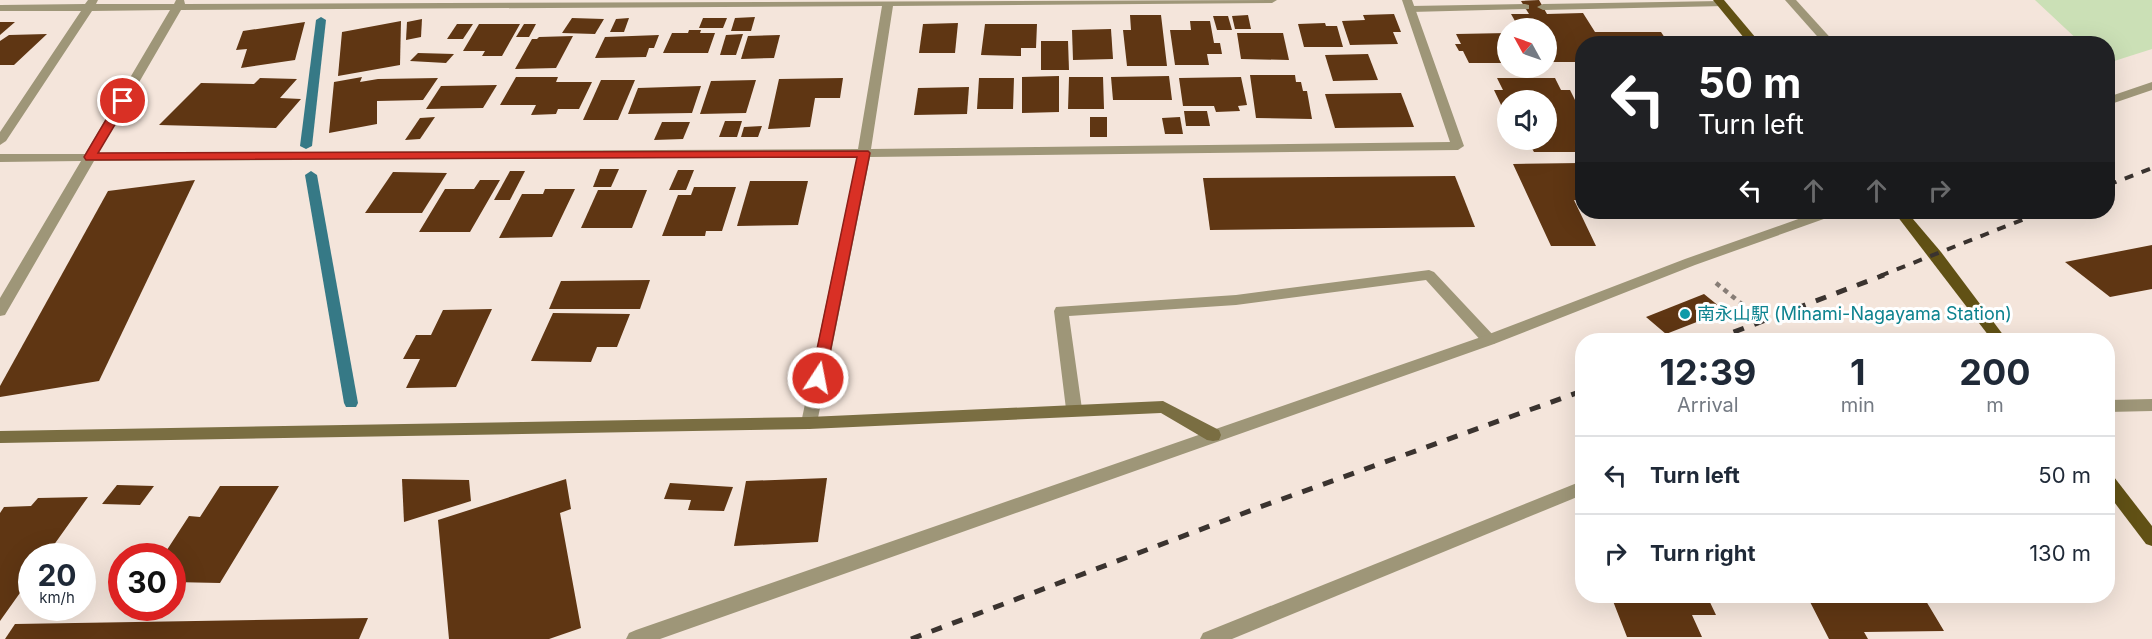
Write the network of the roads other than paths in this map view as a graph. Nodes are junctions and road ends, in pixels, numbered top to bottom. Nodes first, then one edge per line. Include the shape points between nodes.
1 (1091, 0) edge
2 (1217, 0) edge
3 (1272, 0) edge
4 (1790, 0) edge
5 (888, 1) edge
6 (1720, 2) edge
7 (91, 4) edge
8 (179, 4) edge
9 (1409, 5) edge
10 (1525, 7) dead end
11 (1542, 7) dead end
12 (0, 8) edge
13 (1749, 36) edge
14 (1824, 36) edge
15 (2152, 86) edge
16 (2115, 99) edge
17 (0, 141) edge
18 (864, 153) junction
19 (90, 157) junction
20 (0, 158) edge
21 (1810, 219) edge
22 (1906, 219) edge
23 (0, 311) edge
24 (1995, 333) edge
25 (1489, 340) junction
26 (2152, 405) edge
27 (2115, 406) edge
28 (1074, 409) junction
29 (809, 423) junction
30 (1213, 435) junction
31 (0, 437) edge
32 (1575, 491) edge
33 (2115, 491) edge
34 (2152, 539) edge
35 (636, 639) edge
36 (1210, 639) edge

1 - 2 street
1 - 5 street
2 - 3 street
4 - 14 street
5 - 8 street
5 - 18 street
6 - 11 street
6 - 13 main road
7 - 8 street
7 - 12 street
7 - 17 street
8 - 19 street
9 - 10 street
9 - 18 street via 1458,146
15 - 16 street
18 - 19 street
18 - 29 street
19 - 20 street
19 - 23 street
21 - 25 street
22 - 24 main road
25 - 28 street via 1429,275 1236,300 1061,311
25 - 30 street
26 - 27 street
28 - 29 street
28 - 30 street via 1162,407
29 - 31 street
30 - 35 street
32 - 36 street
33 - 34 main road

